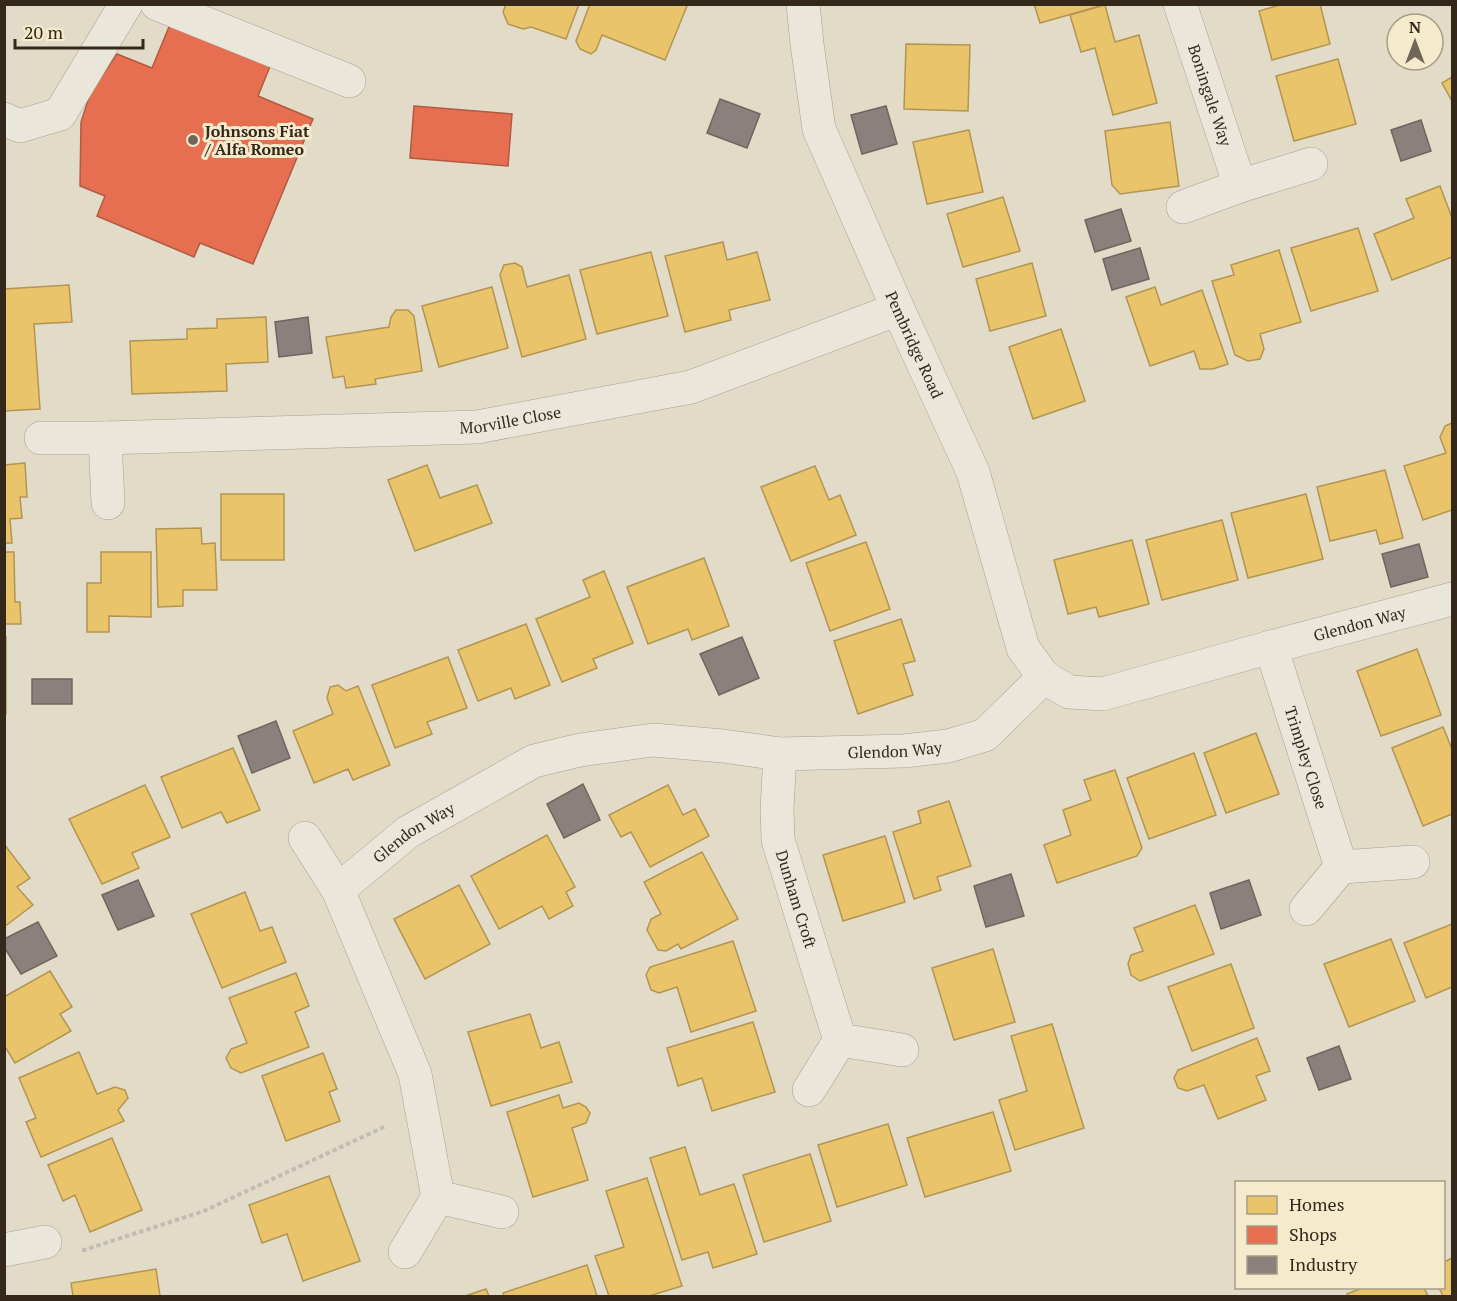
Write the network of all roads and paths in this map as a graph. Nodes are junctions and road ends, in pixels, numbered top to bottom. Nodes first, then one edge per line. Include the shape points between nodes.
1 (126, 4) edge
2 (157, 4) edge
3 (803, 4) edge
4 (1180, 4) edge
5 (349, 81) dead end
6 (4, 119) edge
7 (1311, 164) dead end
8 (1240, 186) junction
9 (1183, 207) dead end
10 (898, 309) junction
11 (41, 438) dead end
12 (105, 438) junction
13 (108, 503) dead end
14 (1452, 599) edge
15 (1271, 647) junction
16 (1044, 677) junction
17 (780, 754) junction
18 (305, 838) dead end
19 (1413, 862) dead end
20 (1341, 867) junction
21 (338, 890) junction
22 (1306, 909) dead end
23 (840, 1040) junction
24 (902, 1050) dead end
25 (809, 1090) dead end
26 (422, 1109) junction
27 (438, 1197) junction
28 (502, 1212) dead end
29 (45, 1242) joint
30 (4, 1250) edge
31 (405, 1252) dead end

1 - 6 street via 60,114 20,126
2 - 5 street
3 - 10 street, Pembridge Road via 819,129
4 - 8 street, Boningale Way
7 - 8 street
8 - 9 street
10 - 12 street, Morville Close via 691,387 477,427
10 - 16 street, Pembridge Road via 973,472 1023,648
11 - 12 street, Morville Close
12 - 13 street
14 - 15 street, Glendon Way
15 - 16 street, Glendon Way via 1103,694 1069,692
15 - 20 street, Trimpley Close
16 - 17 street, Glendon Way via 985,735 948,746
17 - 21 street, Glendon Way via 653,740 534,760 408,832
17 - 23 street, Dunham Croft via 778,840
18 - 21 street
19 - 20 street
20 - 22 street
21 - 26 street via 415,1074
23 - 24 street
23 - 25 street
26 - 27 street
26 - 29 path via 204,1211 84,1250
27 - 28 street
27 - 31 street
29 - 30 street

